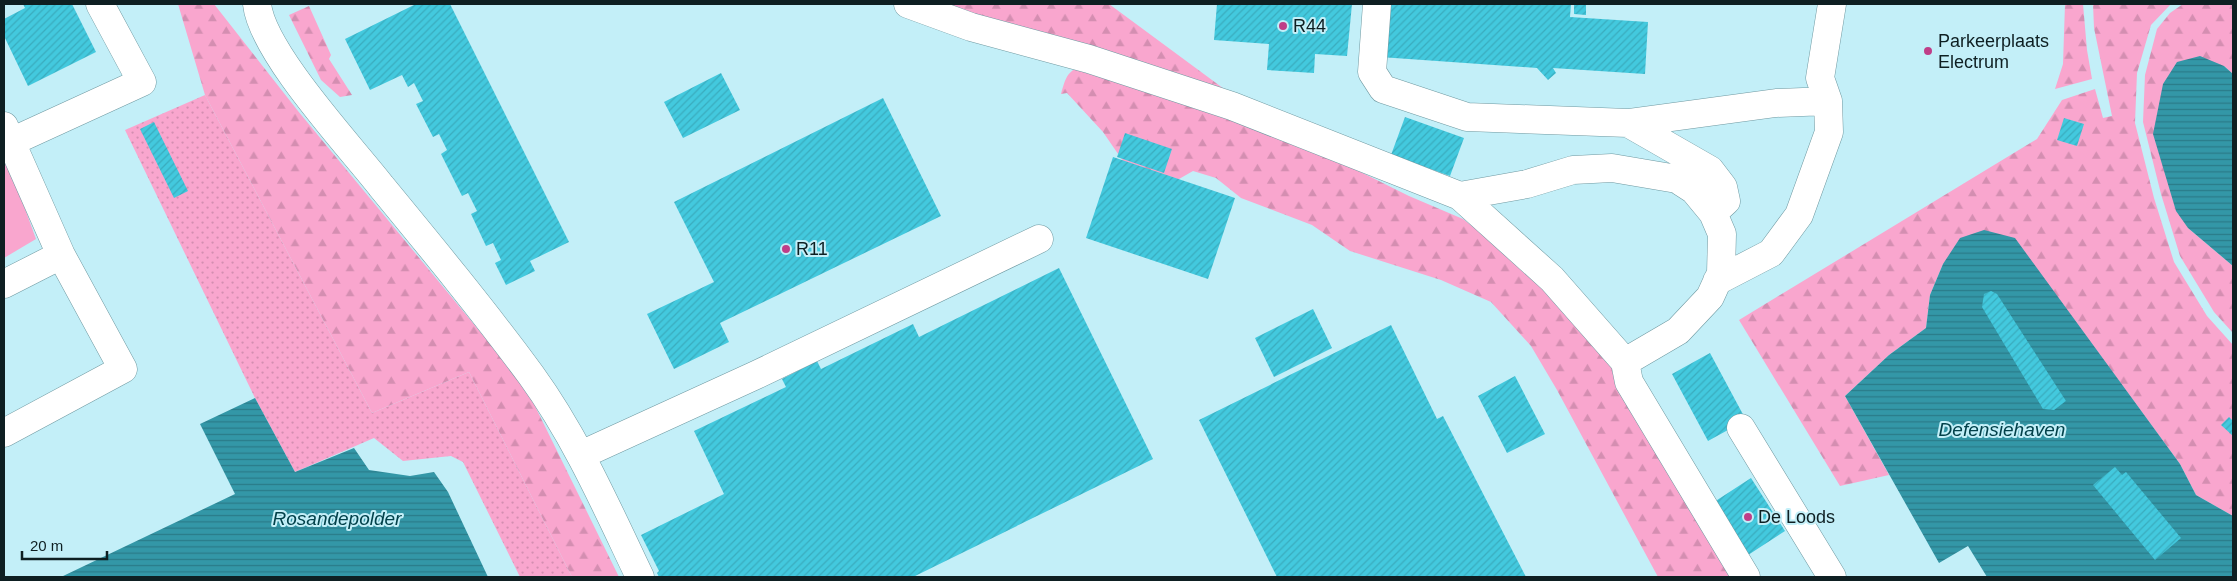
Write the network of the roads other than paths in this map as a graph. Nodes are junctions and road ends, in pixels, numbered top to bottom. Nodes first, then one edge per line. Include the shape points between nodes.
1 (100, 4) edge
2 (257, 4) edge
3 (908, 4) edge
4 (1377, 4) edge
5 (1832, 4) edge
6 (1828, 101) junction
7 (1628, 123) junction
8 (7, 134) edge
9 (1460, 196) junction
10 (1713, 213) junction
11 (1039, 239) dead end
12 (60, 255) junction
13 (1717, 281) junction
14 (4, 284) edge
15 (1625, 362) junction
16 (1741, 428) dead end
17 (4, 433) edge
18 (581, 455) junction
19 (640, 577) edge
20 (1746, 577) edge
21 (1832, 577) edge

1 - 8 street via 142,82
2 - 18 street via 258,17 292,75 532,376
3 - 9 street via 971,27 1089,59 1232,106
4 - 7 street via 1372,72 1383,89 1467,117
5 - 6 street via 1820,78
6 - 7 street via 1776,103
6 - 13 street via 1829,132 1799,215 1771,253
7 - 10 street via 1710,170 1723,187 1726,201
8 - 12 street
9 - 10 street via 1527,184 1573,170 1612,168 1677,179 1694,190
9 - 15 street via 1552,279
10 - 13 street via 1722,234 1721,273
11 - 18 street
12 - 14 street
12 - 17 street via 123,368
13 - 15 street via 1710,296 1678,331
15 - 20 street via 1629,382
16 - 21 street
18 - 19 street

